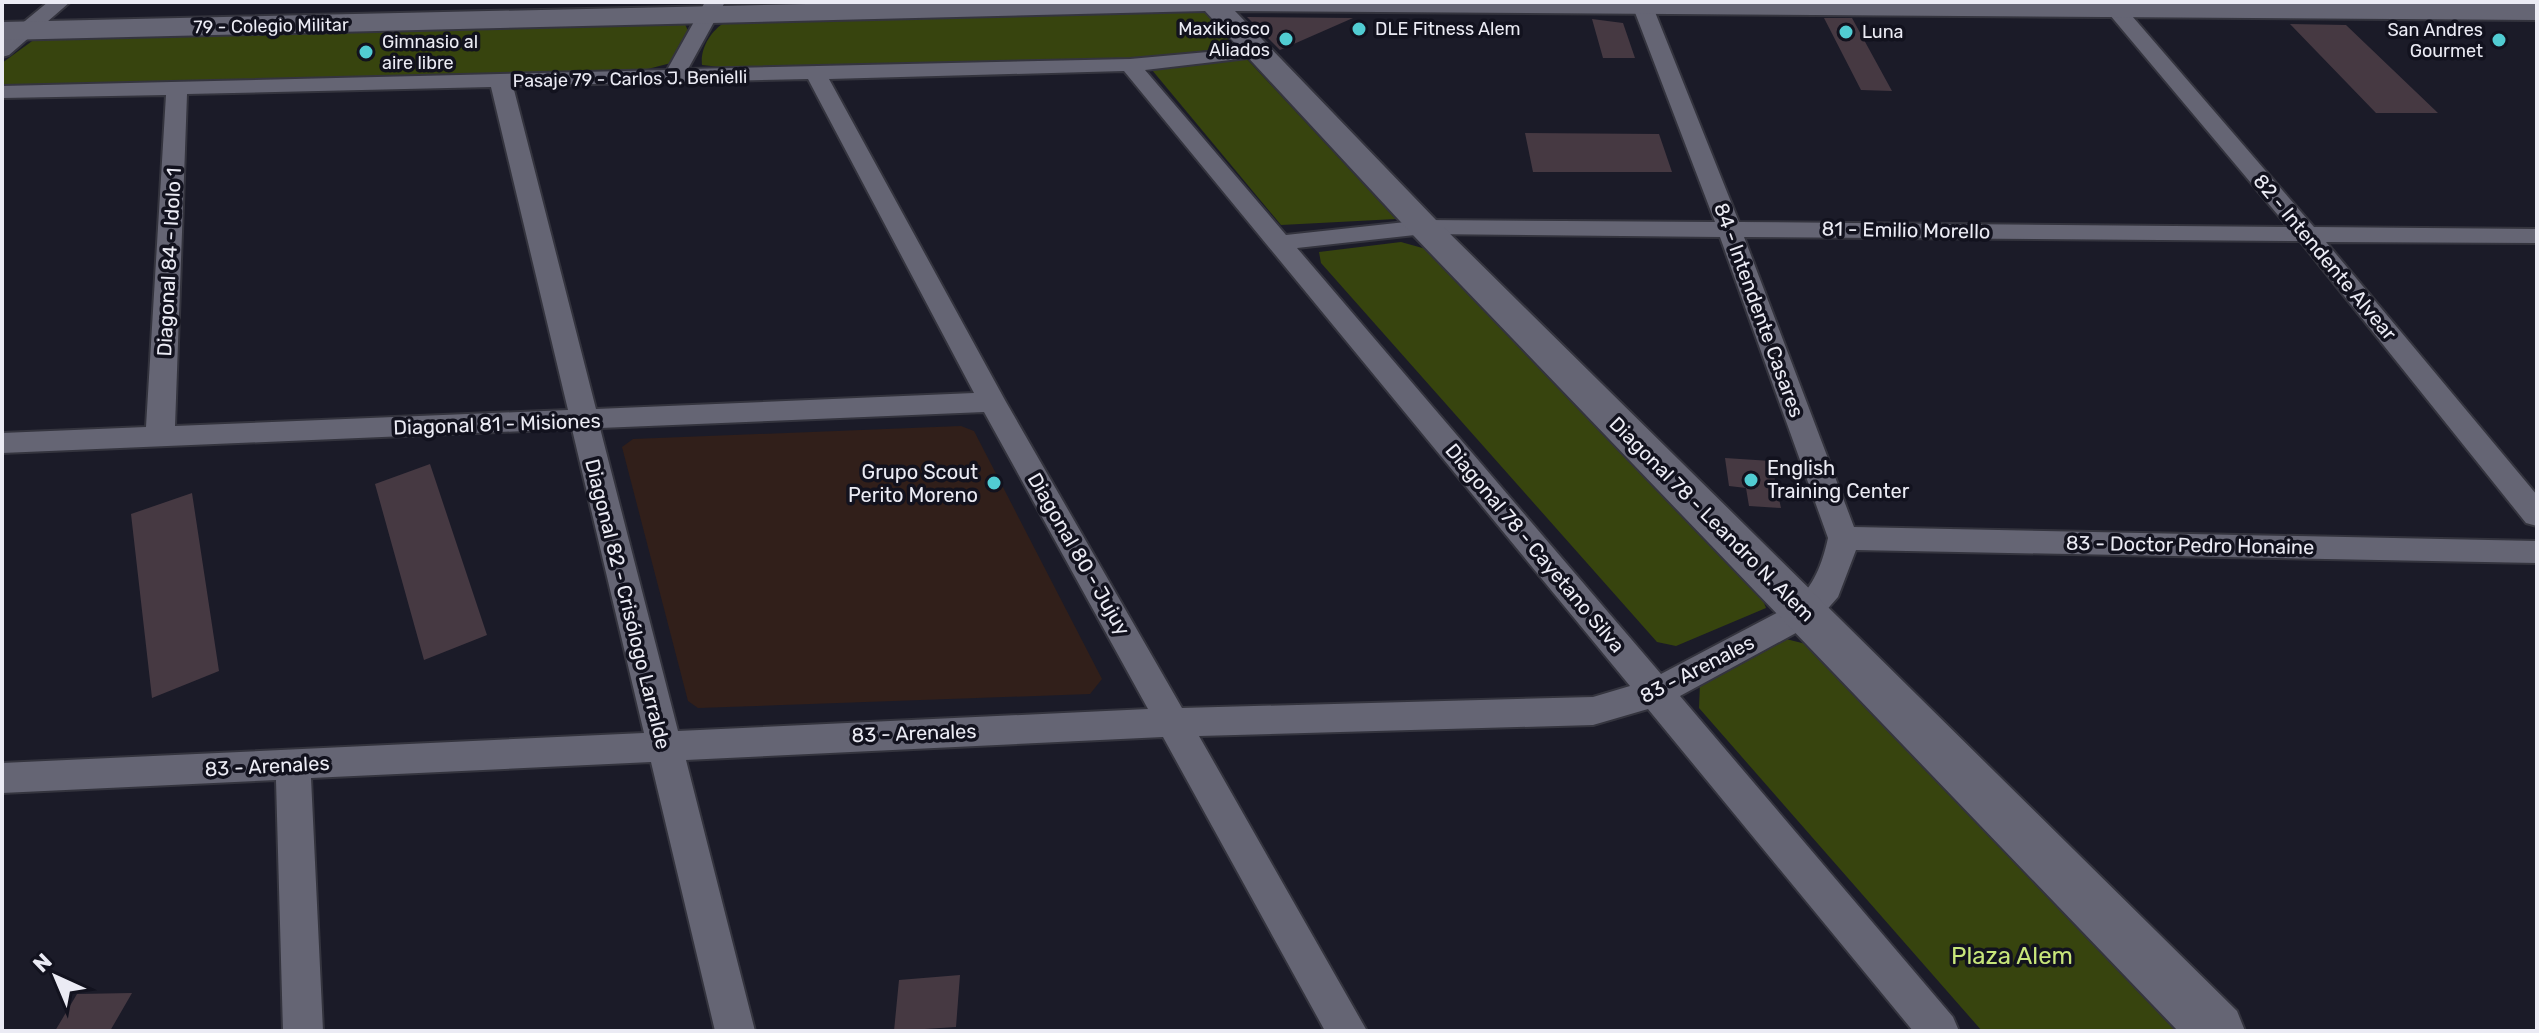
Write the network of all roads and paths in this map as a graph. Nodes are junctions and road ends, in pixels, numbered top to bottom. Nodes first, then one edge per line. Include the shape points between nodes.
1 (60, 2) edge
2 (1211, 3) edge
3 (1641, 4) edge
4 (2112, 6) edge
5 (711, 9) edge
6 (2537, 12) edge
7 (14, 31) edge
8 (2, 51) edge
9 (1256, 51) junction
10 (1130, 65) junction
11 (816, 74) junction
12 (673, 78) junction
13 (501, 82) junction
14 (177, 88) junction
15 (2, 92) edge
16 (1424, 227) junction
17 (1729, 228) junction
18 (2307, 234) junction
19 (2537, 236) edge
20 (1276, 243) junction
21 (992, 402) junction
22 (583, 421) junction
23 (160, 436) junction
24 (2, 443) edge
25 (2537, 515) edge
26 (1843, 538) junction
27 (2537, 552) edge
28 (1805, 613) junction
29 (1658, 692) junction
30 (1176, 722) junction
31 (662, 744) junction
32 (293, 765) junction
33 (2, 778) edge
34 (303, 1031) edge
35 (735, 1031) edge
36 (1347, 1031) edge
37 (1939, 1031) edge
38 (2217, 1031) edge

1 - 7 street
2 - 3 street, 79 - Colegio Militar
2 - 5 street, 79 - Colegio Militar
2 - 9 street, Diagonal 78 - Leandro N. Alem
3 - 4 street, 79 - Colegio Militar
3 - 17 street, 84 - Intendente Casares
4 - 6 street, 79 - Colegio Militar
4 - 18 street, 82 - Intendente Alvear
5 - 7 street, 79 - Colegio Militar
5 - 12 street
7 - 8 street
9 - 10 street, Pasaje 79 - Carlos J. Benielli
9 - 16 street, Diagonal 78 - Leandro N. Alem
10 - 11 street, Pasaje 79 - Carlos J. Benielli
10 - 20 street, Diagonal 78 - Cayetano Silva
11 - 12 street, Pasaje 79 - Carlos J. Benielli
11 - 21 street, Diagonal 80 - Jujuy
12 - 13 street, Pasaje 79 - Carlos J. Benielli
13 - 14 street, Pasaje 79 - Carlos J. Benielli
13 - 22 street, Diagonal 82 - Crisólogo Larralde
14 - 15 street, Pasaje 79 - Carlos J. Benielli
14 - 23 street, Diagonal 84 - Idolo 1
16 - 17 street, 81 - Emilio Morello
16 - 20 street, 81 - Emilio Morello
16 - 28 street, Diagonal 78 - Leandro N. Alem
17 - 18 street, 81 - Emilio Morello
17 - 26 street, 84 - Intendente Casares
18 - 19 street, 81 - Emilio Morello
18 - 25 street, 82 - Intendente Alvear
20 - 29 street, Diagonal 78 - Cayetano Silva
21 - 22 street, Diagonal 81 - Misiones
21 - 30 street, Diagonal 80 - Jujuy
22 - 23 street, Diagonal 81 - Misiones
22 - 31 street, Diagonal 82 - Crisólogo Larralde
23 - 24 street, Diagonal 81 - Misiones
26 - 27 street, 83 - Doctor Pedro Honaine
26 - 28 street via 1836,576 1823,598
28 - 29 street, 83 - Arenales
28 - 38 street, Diagonal 78 - Leandro N. Alem
29 - 30 street, 83 - Arenales via 1593,711
29 - 37 street, Diagonal 78 - Cayetano Silva
30 - 31 street, 83 - Arenales
30 - 36 street, Diagonal 80 - Jujuy
31 - 32 street, 83 - Arenales
31 - 35 street, Diagonal 82 - Crisólogo Larralde
32 - 33 street, 83 - Arenales
32 - 34 street

